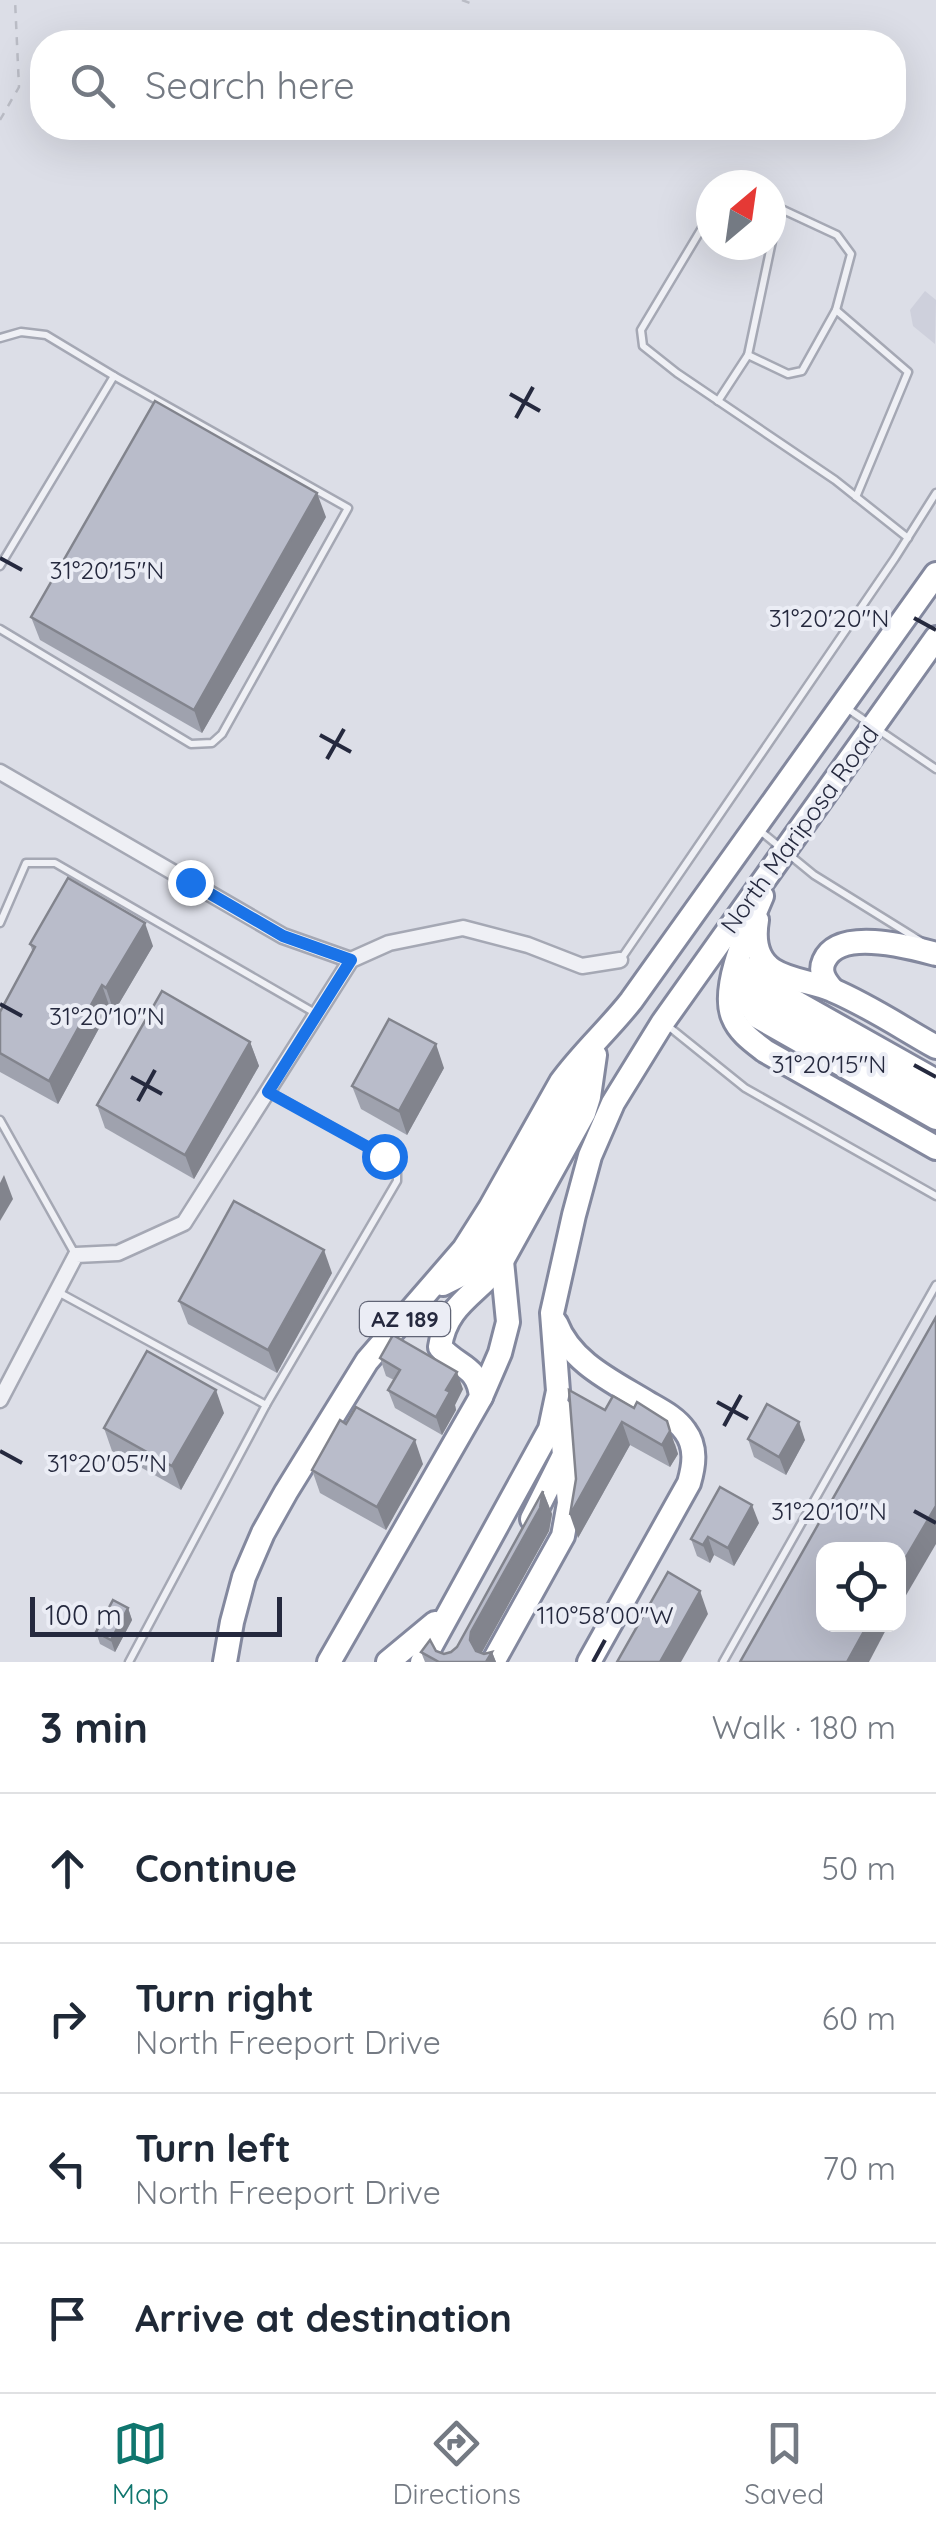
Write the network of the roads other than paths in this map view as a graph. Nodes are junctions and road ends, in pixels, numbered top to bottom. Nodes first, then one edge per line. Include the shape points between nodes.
1 (786, 211) edge
2 (696, 238) edge
3 (765, 260) edge
4 (836, 310) junction
5 (0, 338) edge
6 (748, 355) junction
7 (114, 376) junction
8 (718, 401) junction
9 (936, 493) edge
10 (856, 496) junction
11 (908, 538) junction
12 (0, 566) edge
13 (936, 574) edge
14 (0, 629) edge
15 (936, 638) edge
16 (843, 706) junction
17 (872, 728) junction
18 (936, 769) edge
19 (0, 772) edge
20 (756, 828) junction
21 (776, 864) junction
22 (0, 922) edge
23 (936, 952) edge
24 (747, 956) junction
25 (351, 960) junction
26 (620, 960) joint
27 (773, 970) junction
28 (832, 989) junction
29 (631, 1001) junction
30 (316, 1014) junction
31 (663, 1022) junction
32 (611, 1027) junction
33 (936, 1047) edge
34 (596, 1055) junction
35 (936, 1064) edge
36 (936, 1082) edge
37 (268, 1092) junction
38 (936, 1100) edge
39 (936, 1118) edge
40 (0, 1120) edge
41 (936, 1135) edge
42 (936, 1148) edge
43 (936, 1196) edge
44 (76, 1255) junction
45 (502, 1261) junction
46 (936, 1285) edge
47 (57, 1291) junction
48 (430, 1292) junction
49 (552, 1313) junction
50 (558, 1391) junction
51 (482, 1398) junction
52 (0, 1400) edge
53 (266, 1406) junction
54 (564, 1455) junction
55 (520, 1541) edge
56 (458, 1596) junction
57 (402, 1660) edge
58 (129, 1662) edge
59 (225, 1662) edge
60 (330, 1662) edge
61 (493, 1662) edge
62 (589, 1662) edge
63 (723, 1662) edge

1 - 4 lane via 837,235 850,254
2 - 8 lane via 641,330 643,346
3 - 6 lane
4 - 6 lane via 802,372 788,374
4 - 10 lane via 908,372
5 - 7 lane via 46,335
6 - 8 lane
7 - 12 lane
7 - 14 lane via 348,508 212,744 191,744
8 - 10 lane
9 - 11 lane
10 - 11 lane
11 - 26 lane
13 - 16 highway, North Mariposa Road / AZ 189
15 - 17 highway, North Mariposa Road
16 - 17 lane
16 - 20 highway, North Mariposa Road / AZ 189
17 - 18 lane
17 - 21 highway, North Mariposa Road
19 - 25 street via 283,936
20 - 21 lane
20 - 29 highway, AZ 189
21 - 23 lane via 814,874
21 - 24 highway
21 - 24 highway via 744,939
21 - 31 highway, North Mariposa Road
22 - 30 lane via 26,863 55,863
23 - 28 highway via 900,944 839,946 821,968
24 - 27 highway
24 - 36 highway via 773,988
24 - 38 highway via 752,984 772,1006
24 - 39 highway via 746,1001 758,1016
24 - 41 highway via 737,1002 754,1029
24 - 42 highway via 730,1007 746,1036
25 - 26 street via 389,943 463,928 582,966
25 - 30 street
27 - 28 highway
27 - 35 highway
28 - 33 highway
29 - 31 highway
29 - 32 highway, AZ 189
30 - 37 street
31 - 43 lane via 745,1088
31 - 49 highway, North Mariposa Road via 613,1103 590,1156
32 - 34 highway, AZ 189
32 - 48 highway, AZ 189 via 561,1082 464,1250
34 - 45 highway, AZ 189 via 584,1112
34 - 48 highway, AZ 189 via 482,1257
37 - 44 street via 184,1223 118,1252
37 - 53 lane via 384,1156 398,1181
40 - 44 lane
44 - 47 street
45 - 51 highway via 508,1322
45 - 51 highway, AZ 189 via 462,1300 442,1332 440,1347 470,1369
46 - 63 lane
47 - 52 street
47 - 53 lane
48 - 59 highway, AZ 189 via 368,1361 263,1533 244,1576
49 - 50 highway, North Mariposa Road
49 - 62 highway via 578,1357 674,1418 693,1449 689,1483
50 - 54 highway, North Mariposa Road
50 - 56 highway via 550,1429
51 - 60 highway
53 - 58 lane
54 - 55 highway
54 - 61 highway, North Mariposa Road via 569,1503 563,1536
56 - 57 highway
56 - 57 highway

